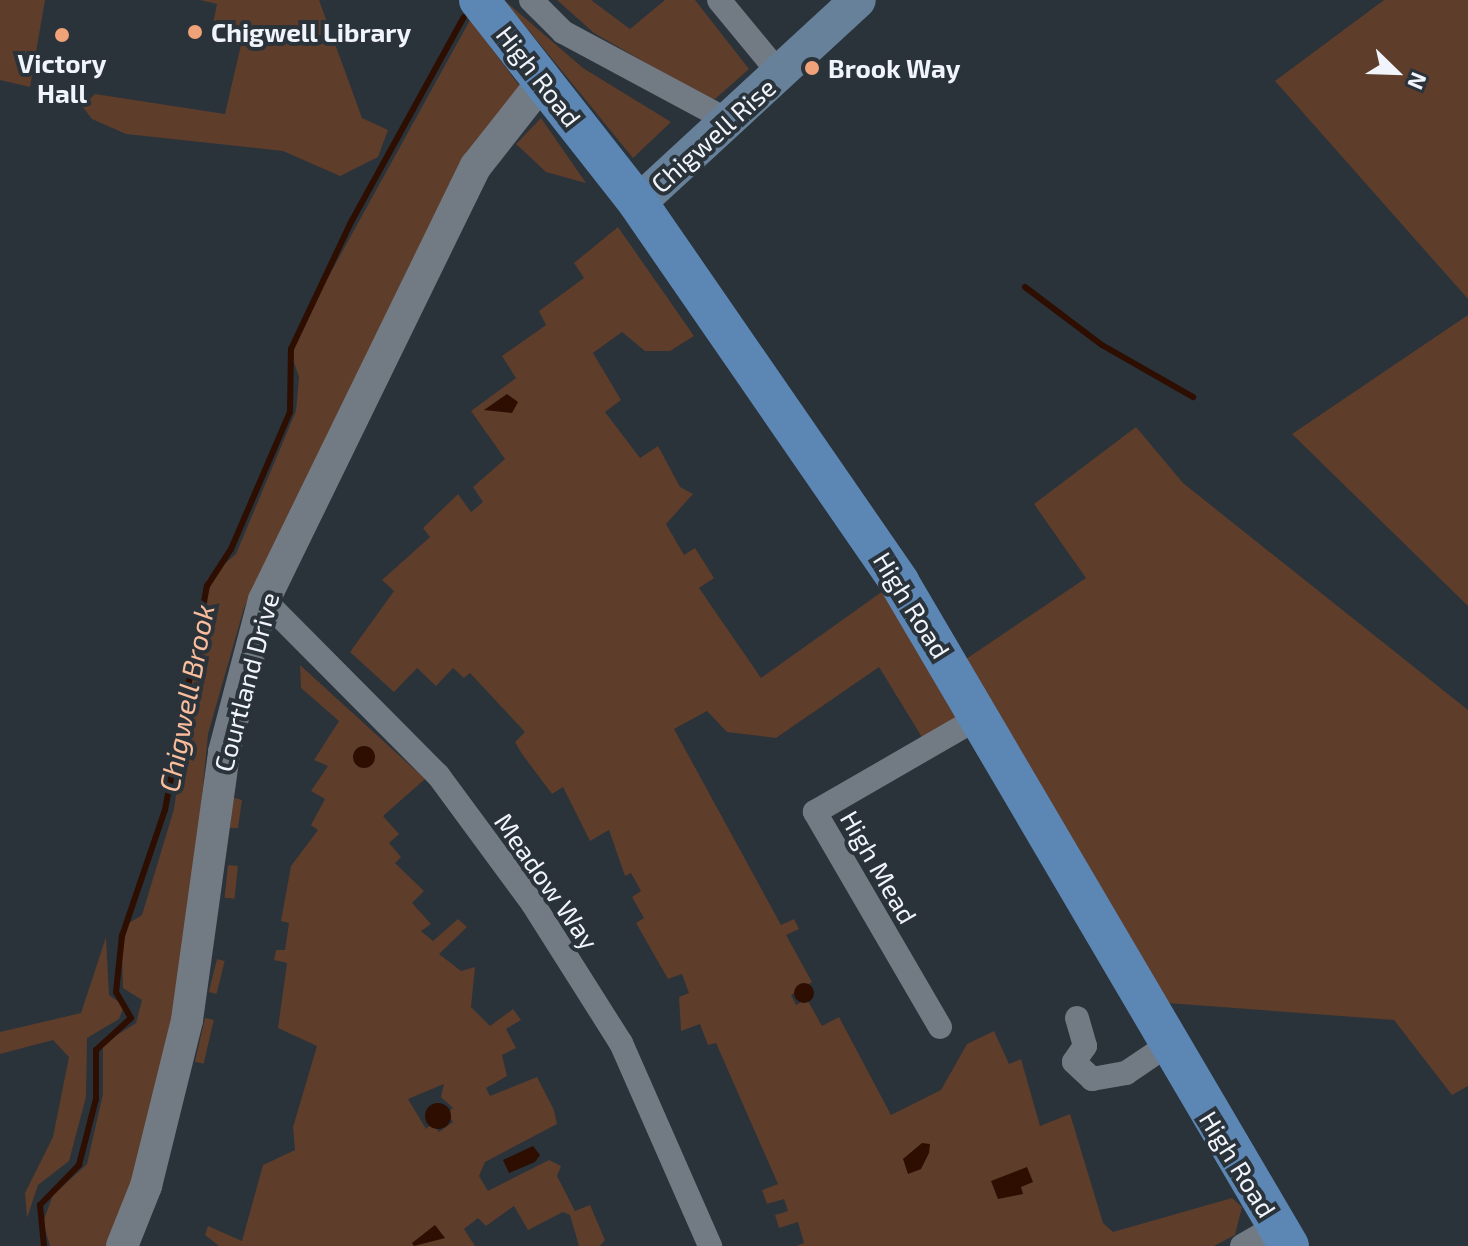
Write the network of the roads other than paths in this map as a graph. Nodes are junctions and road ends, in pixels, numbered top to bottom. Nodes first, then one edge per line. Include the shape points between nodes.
1 (479, 0) edge
2 (531, 0) edge
3 (719, 0) edge
4 (858, 0) edge
5 (780, 74) junction
6 (543, 81) junction
7 (729, 121) junction
8 (638, 203) junction
9 (264, 600) junction
10 (976, 719) junction
11 (1078, 1018) dead end
12 (940, 1027) dead end
13 (1166, 1046) junction
14 (1283, 1236) edge
15 (122, 1246) edge
16 (710, 1246) edge
17 (1242, 1246) edge

1 - 6 main road, High Road
2 - 7 street via 563,32
3 - 5 street
4 - 5 main road, Chigwell Rise
5 - 7 main road, Chigwell Rise
6 - 8 main road, High Road
6 - 9 street, Courtland Drive via 476,166
7 - 8 main road, Chigwell Rise
8 - 10 main road, High Road via 899,582
9 - 15 street, Courtland Drive via 224,752 187,1020 146,1186
9 - 16 street, Meadow Way via 438,775 533,904 621,1043
10 - 12 street, High Mead via 815,812
10 - 13 main road, High Road
11 - 13 street via 1085,1046 1074,1062 1092,1079 1126,1073
13 - 14 main road, High Road
14 - 17 street

